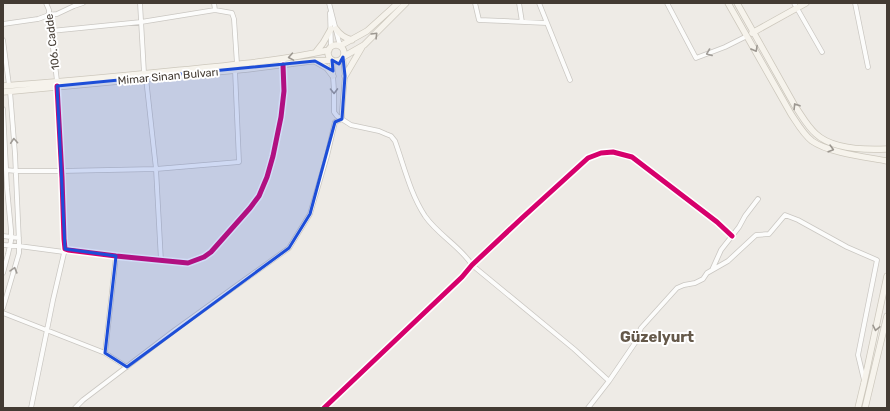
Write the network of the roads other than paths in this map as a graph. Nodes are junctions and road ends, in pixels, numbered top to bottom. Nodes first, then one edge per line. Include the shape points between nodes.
1 (46, 3) edge
2 (83, 3) edge
3 (140, 3) edge
4 (214, 3) edge
5 (398, 3) edge
6 (406, 3) edge
7 (475, 3) edge
8 (519, 3) edge
9 (539, 3) edge
10 (667, 3) edge
11 (728, 3) edge
12 (737, 3) edge
13 (806, 3) edge
14 (855, 3) edge
15 (330, 4) edge
16 (796, 6) edge
17 (215, 10) junction
18 (48, 15) junction
19 (141, 22) junction
20 (522, 22) junction
21 (547, 23) junction
22 (3, 24) edge
23 (333, 29) junction
24 (51, 31) junction
25 (754, 32) junction
26 (747, 36) junction
27 (3, 40) edge
28 (352, 40) junction
29 (364, 45) junction
30 (340, 46) junction
31 (330, 48) junction
32 (316, 52) junction
33 (822, 52) dead end
34 (343, 57) junction
35 (332, 60) junction
36 (315, 61) junction
37 (283, 65) junction
38 (236, 67) junction
39 (868, 67) dead end
40 (145, 76) junction
41 (333, 76) junction
42 (345, 76) junction
43 (570, 80) dead end
44 (57, 84) junction
45 (7, 87) edge
46 (3, 92) edge
47 (3, 109) edge
48 (342, 119) junction
49 (4, 126) edge
50 (887, 148) edge
51 (887, 161) edge
52 (156, 169) junction
53 (6, 170) junction
54 (16, 171) junction
55 (61, 171) junction
56 (758, 199) dead end
57 (3, 236) edge
58 (732, 236) junction
59 (11, 237) junction
60 (19, 238) junction
61 (3, 245) edge
62 (10, 245) junction
63 (19, 246) junction
64 (65, 250) junction
65 (116, 256) junction
66 (161, 261) junction
67 (472, 265) junction
68 (712, 271) junction
69 (3, 273) edge
70 (887, 276) edge
71 (3, 308) edge
72 (3, 313) edge
73 (887, 316) edge
74 (47, 330) junction
75 (105, 353) junction
76 (128, 367) junction
77 (610, 381) junction
78 (864, 383) junction
79 (327, 407) edge
80 (31, 408) edge
81 (75, 408) edge
82 (588, 408) edge
83 (858, 408) edge
84 (865, 408) edge

1 - 18 street, 106. Cadde
2 - 18 street
3 - 19 street
4 - 17 street
5 - 28 main road via 368,31
29 -> 6 main road
7 - 20 street via 479,20
8 - 20 street
9 - 21 street
26 -> 10 street via 696,58
11 - 26 main road
12 - 25 main road
13 - 16 main road
14 - 39 street
15 - 23 street
16 - 25 main road
16 - 33 street
17 - 19 street
17 - 38 street via 232,13
18 - 22 street
18 - 24 street, 106. Cadde
19 - 24 street
19 - 40 street
20 - 21 street
21 - 43 street
23 - 28 main road
23 - 30 street
23 - 31 street
23 - 32 main road
24 - 44 street, 106. Cadde
25 - 26 main road
50 -> 25 main road via 845,147 826,141 816,134 795,106
26 -> 51 main road via 791,114 811,140 822,147
27 - 45 street
28 - 30 main road
29 - 34 main road
29 - 42 main road
30 - 31 main road
30 - 34 main road via 344,51
31 - 32 main road, Mimar Sinan Bulvarı
31 - 35 main road via 328,55
32 -> 38 main road, Mimar Sinan Bulvarı
34 - 35 main road via 338,61
34 - 42 street
35 - 36 main road, Mimar Sinan Bulvarı
35 - 41 street
36 - 37 main road, Mimar Sinan Bulvarı
36 - 41 main road via 327,68
37 - 38 main road, Mimar Sinan Bulvarı
37 - 66 street via 284,92 281,117 273,156 259,196 204,257 188,263
38 - 40 main road, Mimar Sinan Bulvarı
38 - 52 street via 239,162
40 - 44 main road, Mimar Sinan Bulvarı
40 - 52 street
41 -> 48 street via 334,112
42 - 48 street
44 - 45 main road, Mimar Sinan Bulvarı
44 - 55 street, 106. Cadde
45 - 46 main road, Mimar Sinan Bulvarı
54 -> 45 street
47 - 49 street
48 - 67 street via 351,126 379,131 395,141 409,183 425,215
48 - 76 street via 335,122 310,214 289,248
49 - 53 street
52 - 55 street
52 - 66 street
53 - 54 street
53 - 59 street
54 - 55 street
54 - 60 street
55 - 64 street, 106. Cadde
56 - 58 street
57 - 59 street
58 - 67 street via 632,157 613,152 601,153 581,163
58 - 68 street
59 - 60 street
59 - 62 street
60 - 63 street
61 - 62 street
62 - 63 street
62 - 69 street
63 - 64 street
71 -> 63 street
64 - 65 street
64 - 74 street, 106. Cadde
65 - 66 street
65 - 75 street
67 - 77 street
67 - 79 street
68 - 77 street via 695,283 677,288 641,328 636,343
68 - 78 street via 728,261 756,235 769,234 785,215 877,260 858,355
70 -> 78 main road
72 - 74 street
73 - 84 main road
74 - 75 street
74 - 80 street, 106. Cadde
75 - 76 street
76 - 81 street
77 - 82 street
78 - 83 main road

